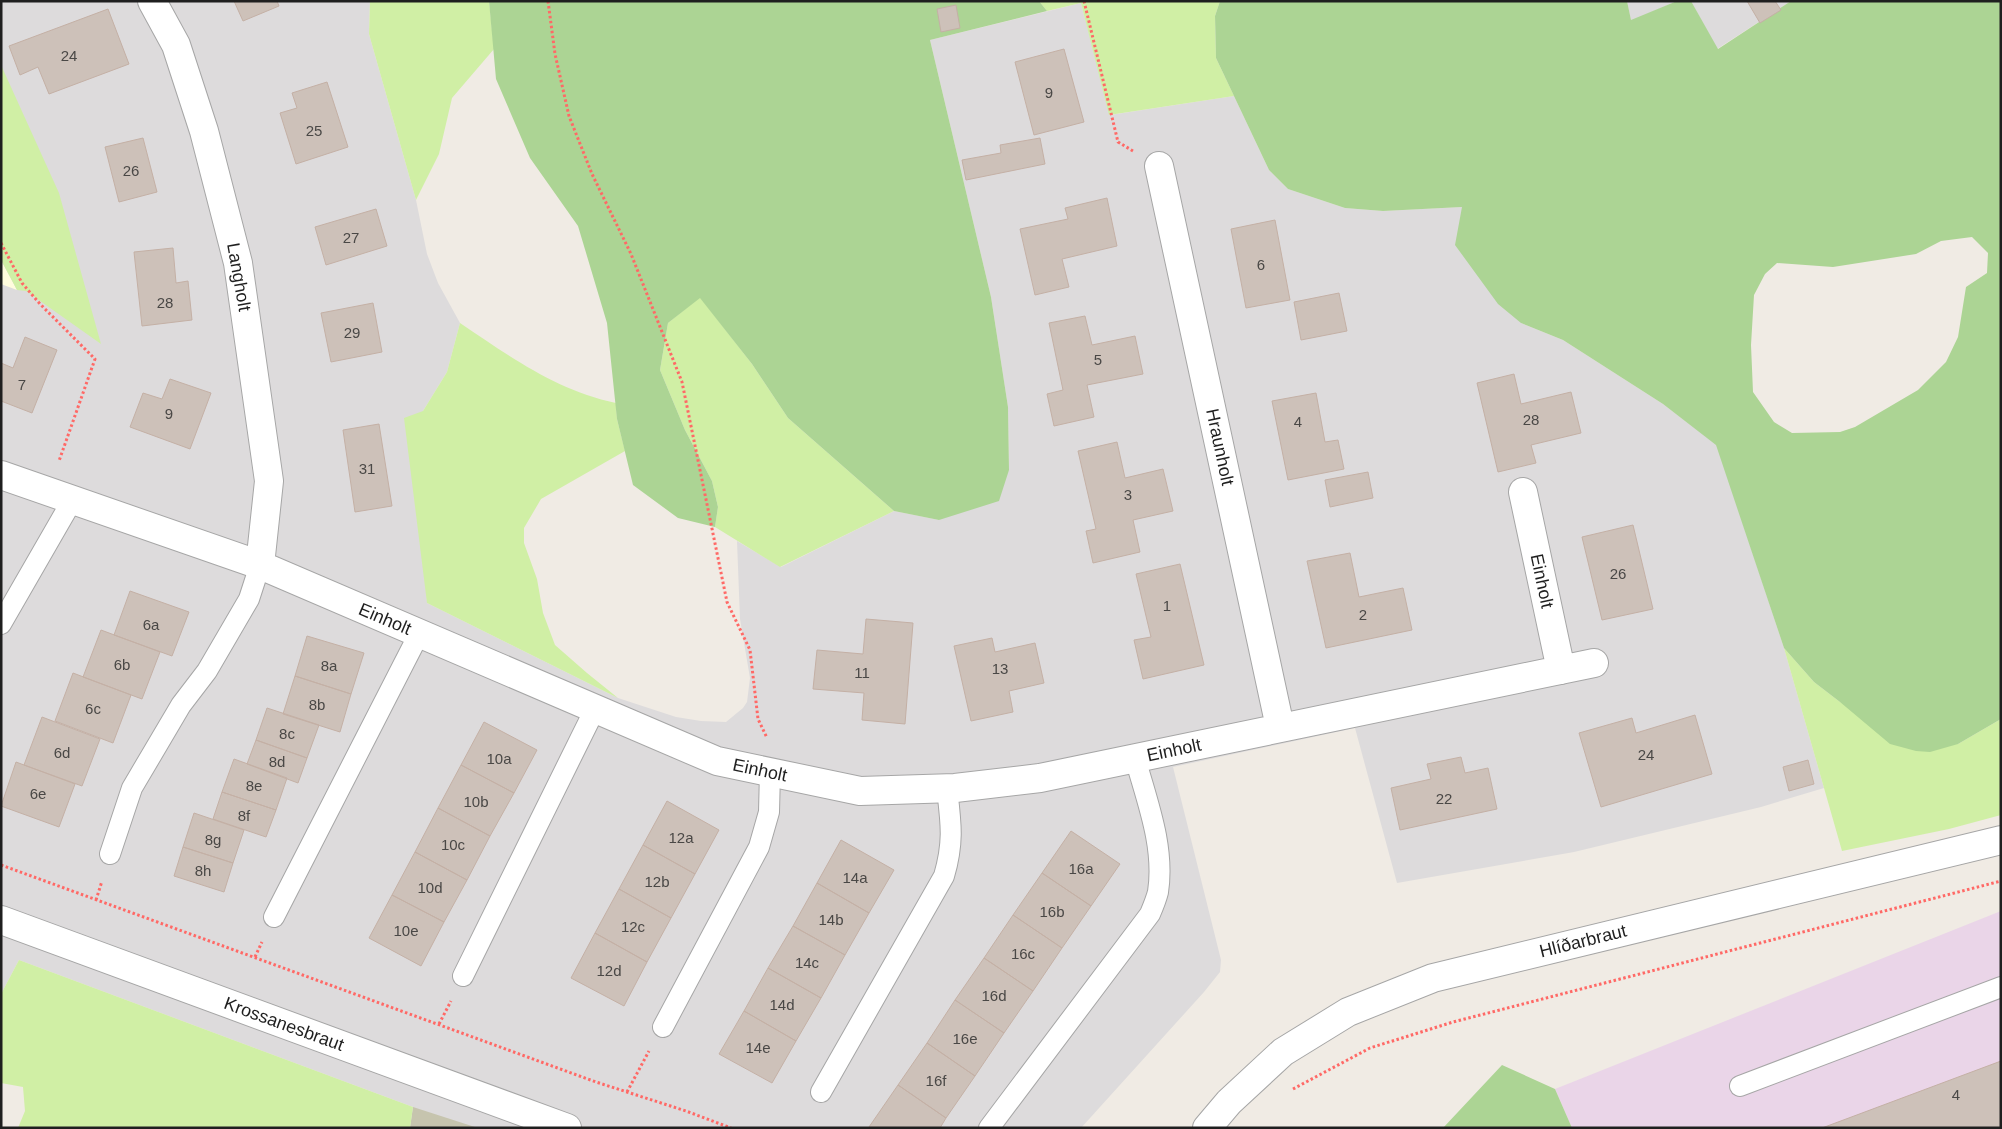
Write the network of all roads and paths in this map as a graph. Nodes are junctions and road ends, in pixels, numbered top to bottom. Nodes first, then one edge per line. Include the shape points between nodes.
1 (152, 1) edge
2 (548, 1) edge
3 (1084, 1) edge
4 (1159, 166) joint
5 (1, 243) edge
6 (1, 475) edge
7 (1523, 492) dead end
8 (61, 495) junction
9 (260, 565) junction
10 (1, 624) edge
11 (419, 634) junction
12 (1594, 662) dead end
13 (1561, 670) junction
14 (594, 709) junction
15 (1280, 727) junction
16 (1135, 758) junction
17 (778, 774) junction
18 (947, 789) junction
19 (2001, 840) edge
20 (110, 854) dead end
21 (1, 865) edge
22 (2001, 880) edge
23 (274, 917) dead end
24 (1, 920) edge
25 (463, 976) dead end
26 (2001, 987) edge
27 (663, 1027) joint
28 (1740, 1086) dead end
29 (1290, 1090) dead end
30 (627, 1092) junction
31 (821, 1092) dead end
32 (567, 1128) edge
33 (732, 1128) edge
34 (989, 1128) edge
35 (1207, 1128) edge

1 - 9 street, Langholt via 176,46 196,106 238,263 269,481
2 - 17 path via 555,54 569,116 592,174 632,254 682,382 726,602 750,650 758,719
3 - 4 path via 1118,142
4 - 15 street, Hraunholt
5 - 8 path via 22,283 95,359
6 - 8 street, Einholt
7 - 13 street, Einholt
8 - 9 street, Einholt
8 - 10 lane
9 - 11 street, Einholt
9 - 20 lane via 248,599 207,671 181,705 132,788
11 - 14 street, Einholt
11 - 23 lane
12 - 13 street, Einholt
13 - 15 street, Einholt
14 - 17 street, Einholt via 717,761
14 - 25 lane
15 - 16 street, Einholt
16 - 18 street, Einholt via 1040,778
16 - 34 lane via 1157,838 1158,894 1150,914
17 - 18 street, Einholt via 860,791
17 - 27 lane via 759,846
18 - 31 lane via 952,834 944,876
19 - 35 street, Hlíðarbraut via 1433,978 1348,1012 1283,1052 1229,1102
21 - 30 path
22 - 29 path via 1453,1022 1370,1048
24 - 32 street, Krossanesbraut
26 - 28 lane
27 - 30 path
30 - 33 path

